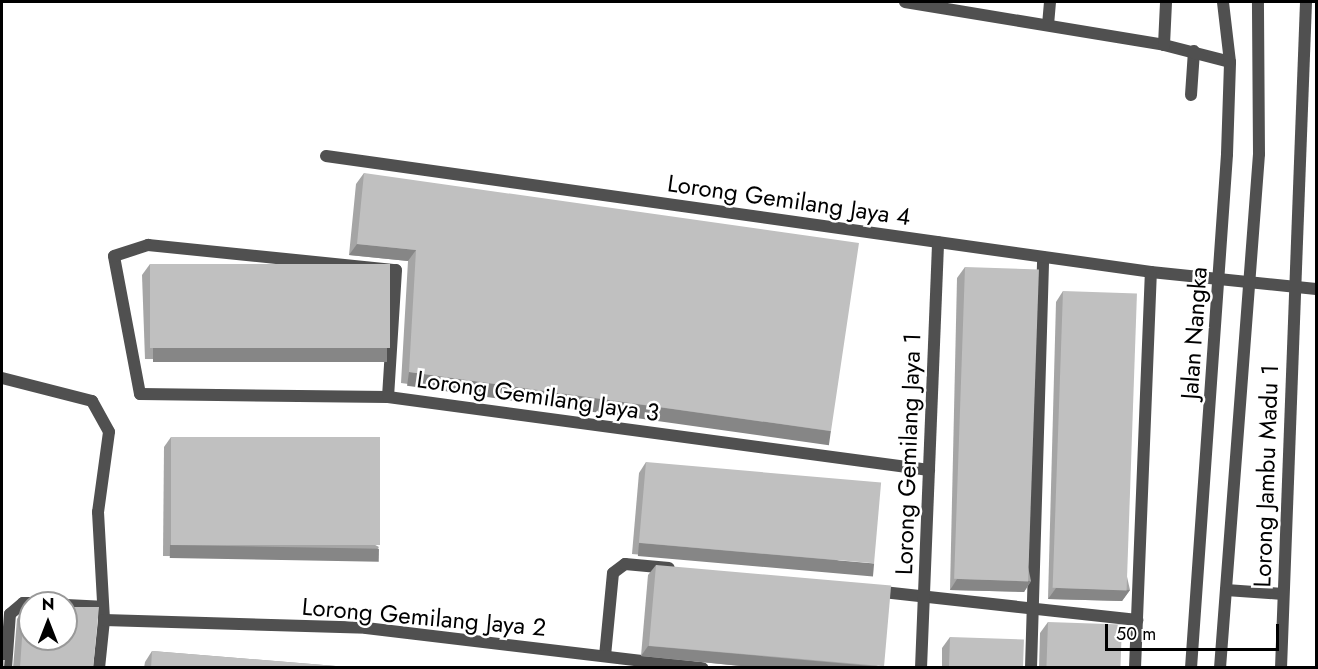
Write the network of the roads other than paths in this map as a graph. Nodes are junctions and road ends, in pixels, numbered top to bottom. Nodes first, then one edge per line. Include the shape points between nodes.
1 (905, 2) edge
2 (1050, 2) edge
3 (1166, 2) edge
4 (1223, 2) edge
5 (1258, 2) edge
6 (1306, 2) edge
7 (951, 5) edge
8 (1048, 25) junction
9 (1164, 45) junction
10 (1194, 51) junction
11 (1230, 62) junction
12 (1191, 95) dead end
13 (326, 156) dead end
14 (938, 242) junction
15 (1043, 257) junction
16 (1151, 272) junction
17 (1219, 279) junction
18 (1247, 282) junction
19 (1293, 286) junction
20 (1317, 289) edge
21 (2, 378) edge
22 (388, 397) junction
23 (928, 470) junction
24 (682, 570) edge
25 (855, 589) edge
26 (1226, 590) junction
27 (1283, 594) junction
28 (924, 597) junction
29 (78, 606) edge
30 (18, 607) edge
31 (101, 607) junction
32 (1034, 609) junction
33 (104, 620) junction
34 (1137, 620) junction
35 (605, 656) junction
36 (6, 668) edge
37 (99, 668) edge
38 (703, 668) edge
39 (921, 668) edge
40 (1031, 668) edge
41 (1135, 668) edge
42 (1191, 668) edge
43 (1220, 668) edge
44 (1281, 668) edge

1 - 7 street
2 - 8 street
3 - 9 street
4 - 11 street, Jalan Nangka
5 - 18 street, Jalan Nangka via 1259,154
6 - 19 street, Lorong Jambu Madu 1
7 - 8 street
8 - 9 street
9 - 10 street
10 - 11 street
10 - 12 street
11 - 17 street, Jalan Nangka
13 - 14 street, Lorong Gemilang Jaya 4
14 - 15 street, Lorong Gemilang Jaya 4
14 - 23 street, Lorong Gemilang Jaya 1
15 - 16 street, Lorong Gemilang Jaya 4
15 - 32 street
16 - 17 street, Lorong Gemilang Jaya 4
16 - 34 street, Jalan Nangka
17 - 18 street, Lorong Gemilang Jaya 4
17 - 42 street, Jalan Nangka
18 - 19 street, Lorong Gemilang Jaya 4
18 - 26 street, Jalan Nangka
19 - 20 street, Lorong Gemilang Jaya 4
19 - 27 street, Lorong Jambu Madu 1
21 - 31 street via 92,401 104,418 110,432 98,512
22 - 22 street, Lorong Gemilang Jaya 3 via 140,393 114,256 148,245 396,270
22 - 23 street, Lorong Gemilang Jaya 3
23 - 28 street, Lorong Gemilang Jaya 1
24 - 35 street via 625,564 613,573
25 - 28 street
26 - 27 street
26 - 43 street, Jalan Nangka
27 - 44 street, Lorong Jambu Madu 1
28 - 32 street
28 - 39 street, Lorong Gemilang Jaya 1
29 - 31 street
30 - 36 street via 10,614
31 - 33 street
32 - 34 street
32 - 40 street
33 - 35 street, Lorong Gemilang Jaya 2 via 366,628
33 - 37 street
34 - 41 street, Jalan Nangka
35 - 38 street, Lorong Gemilang Jaya 2

